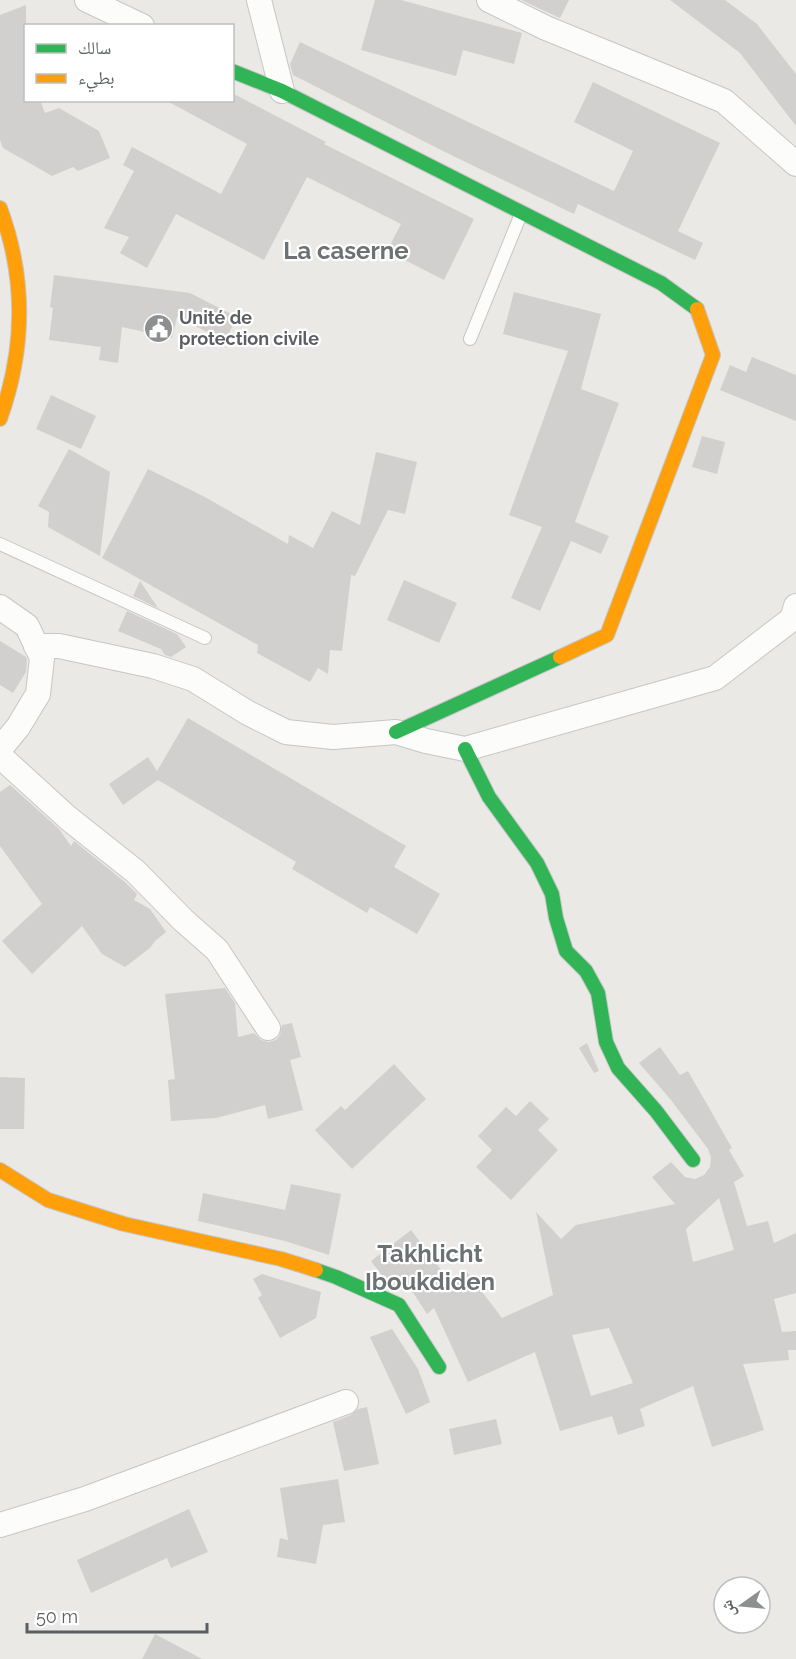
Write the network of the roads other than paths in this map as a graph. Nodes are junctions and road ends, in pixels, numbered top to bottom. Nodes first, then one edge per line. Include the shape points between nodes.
1 (87, 0) edge
2 (259, 0) edge
3 (489, 0) edge
4 (138, 24) edge
5 (234, 72) edge
6 (282, 91) junction
7 (796, 164) edge
8 (0, 208) edge
9 (521, 214) junction
10 (470, 339) dead end
11 (0, 419) edge
12 (0, 544) edge
13 (796, 606) edge
14 (0, 607) edge
15 (205, 638) dead end
16 (36, 646) junction
17 (396, 732) junction
18 (465, 748) junction
19 (0, 749) edge
20 (0, 756) edge
21 (268, 1028) dead end
22 (693, 1160) dead end
23 (0, 1170) edge
24 (439, 1367) dead end
25 (346, 1402) dead end
26 (0, 1525) edge

1 - 4 street
2 - 6 street
3 - 7 street via 546,28 724,100
5 - 6 street
6 - 9 street
8 - 11 street via 19,275 19,334 10,394
9 - 10 lane
9 - 17 street via 662,283 698,310 713,355 607,635
12 - 15 lane
13 - 18 street via 792,620 715,678
14 - 16 street via 27,626
16 - 17 street via 59,646 153,666 193,680 286,732 333,736
16 - 19 street via 42,658 38,694
17 - 18 street
18 - 22 street via 489,797 537,862 552,894 566,951 586,971 598,993 606,1042 618,1068
20 - 21 street via 68,818 136,872 217,951
23 - 24 street via 48,1200 124,1224 281,1259 336,1277 399,1305
25 - 26 street via 96,1495

